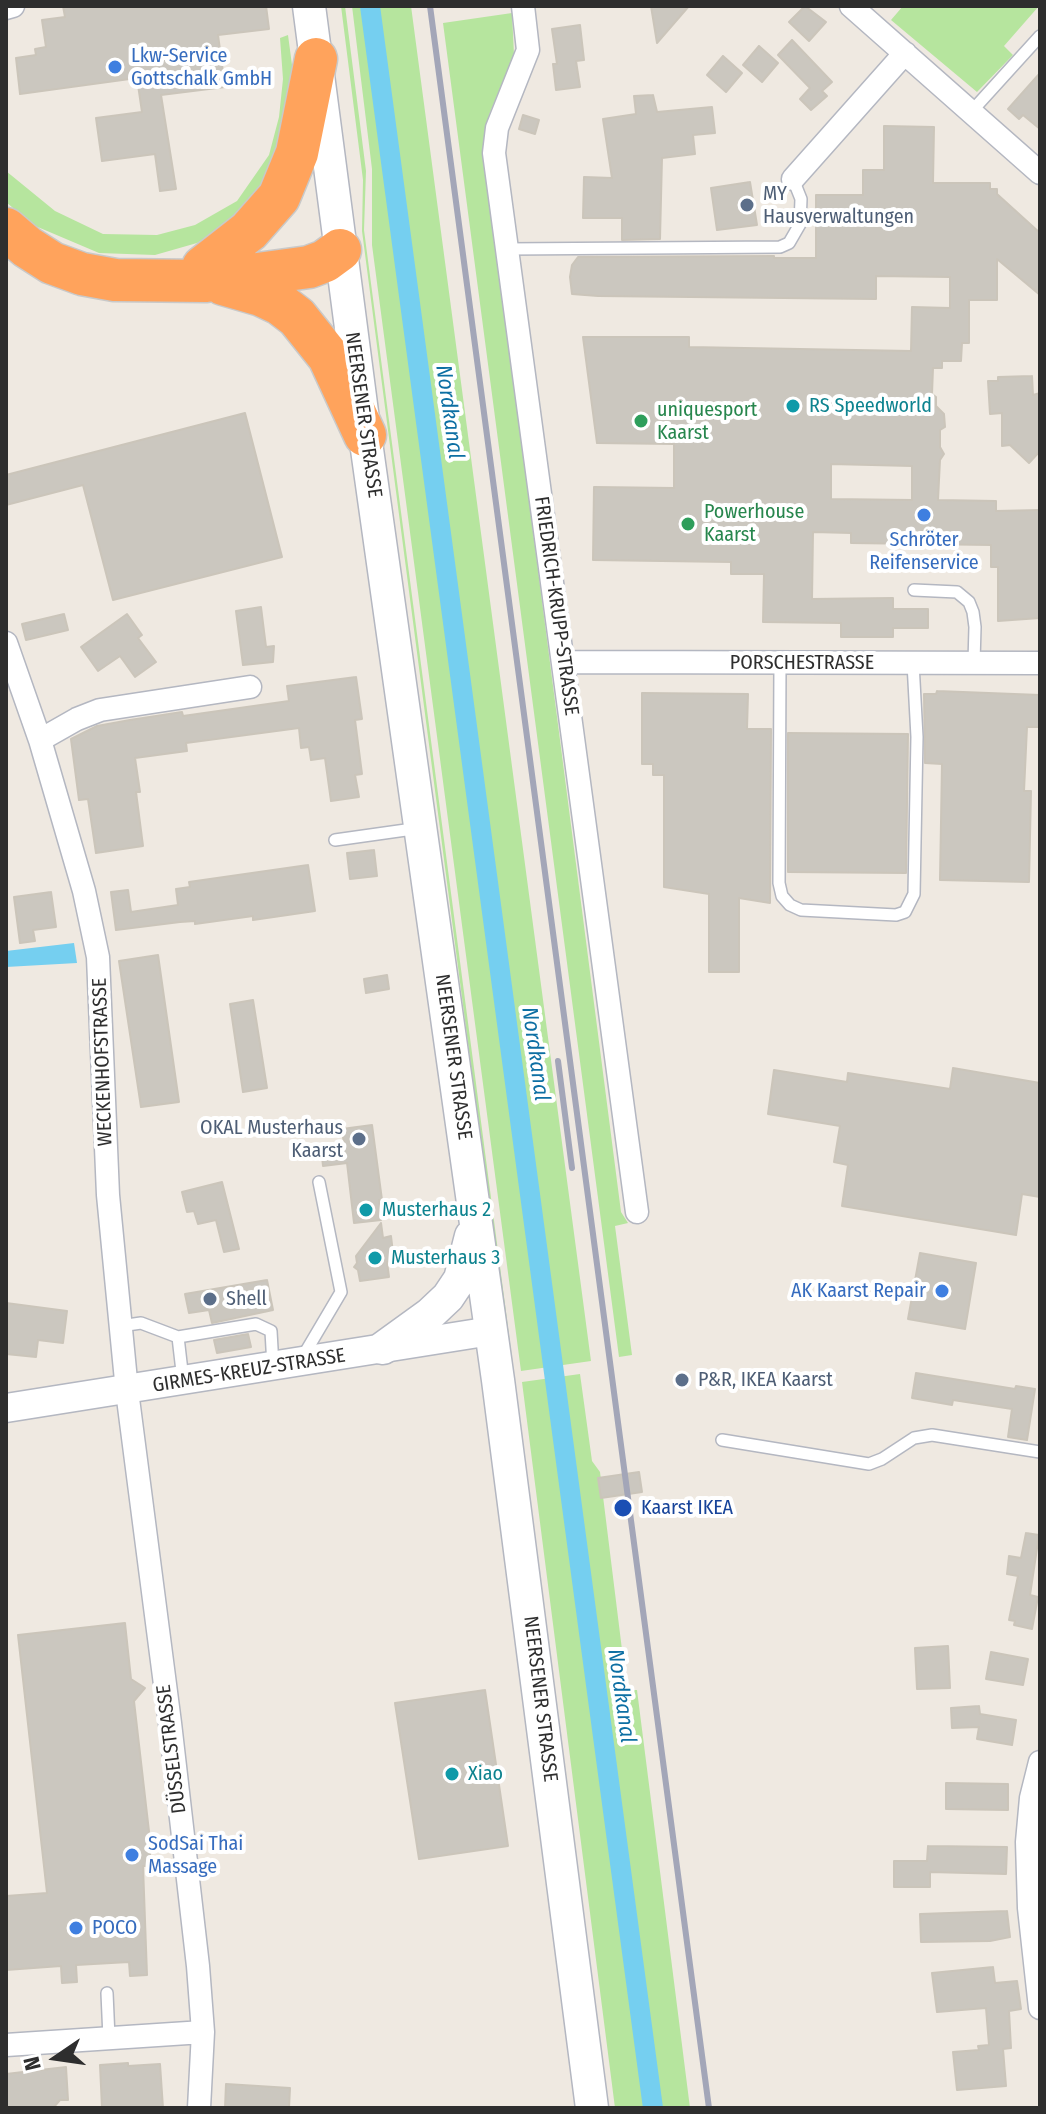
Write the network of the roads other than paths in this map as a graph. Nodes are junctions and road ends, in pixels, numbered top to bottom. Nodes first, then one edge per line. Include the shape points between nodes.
1 (13, 6) edge
2 (309, 6) edge
3 (523, 6) edge
4 (851, 6) edge
5 (6, 8) edge
6 (1040, 36) edge
7 (905, 53) junction
8 (316, 59) junction
9 (971, 112) junction
10 (1040, 173) edge
11 (793, 179) joint
12 (6, 229) edge
13 (508, 249) junction
14 (340, 250) junction
15 (205, 274) junction
16 (365, 435) junction
17 (914, 590) dead end
18 (6, 643) edge
19 (563, 662) junction
20 (974, 662) junction
21 (780, 663) junction
22 (913, 663) junction
23 (1040, 663) edge
24 (250, 687) dead end
25 (40, 740) junction
26 (420, 828) junction
27 (335, 840) dead end
28 (319, 1182) dead end
29 (637, 1212) dead end
30 (475, 1217) junction
31 (120, 1326) junction
32 (491, 1331) junction
33 (178, 1337) junction
34 (383, 1348) junction
35 (286, 1364) junction
36 (183, 1381) junction
37 (127, 1391) junction
38 (6, 1408) edge
39 (722, 1440) dead end
40 (1040, 1452) edge
41 (1040, 1762) edge
42 (107, 1993) dead end
43 (1040, 2008) edge
44 (203, 2032) junction
45 (109, 2038) junction
46 (6, 2045) edge
47 (199, 2108) edge
48 (592, 2108) edge

1 - 5 street
2 - 8 main road, NEERSENER STRASSE
3 - 13 street, FRIEDRICH-KRUPP-STRASSE via 528,50 494,141
4 - 7 street
6 - 9 lane
7 - 9 street
7 - 11 street
8 - 14 main road, NEERSENER STRASSE
8 - 15 highway via 297,153 279,197
9 - 10 street
11 - 13 lane via 801,199 800,224 789,243 780,247
12 - 15 highway via 52,263 82,274 115,280
13 - 19 street, FRIEDRICH-KRUPP-STRASSE
14 - 15 highway via 309,267
14 - 16 main road, NEERSENER STRASSE
15 - 16 highway via 261,295 297,317 329,357
16 - 26 main road, NEERSENER STRASSE
17 - 20 lane via 957,592 969,602
18 - 25 street, WECKENHOFSTRASSE
19 - 21 street, PORSCHESTRASSE
19 - 29 street, FRIEDRICH-KRUPP-STRASSE
20 - 22 street, PORSCHESTRASSE
20 - 23 street, PORSCHESTRASSE
21 - 22 street, PORSCHESTRASSE
21 - 22 lane via 782,896 801,910 896,915 905,912 914,894
24 - 25 street via 100,710
25 - 31 street, WECKENHOFSTRASSE via 98,957 108,1195
26 - 27 lane
26 - 30 main road, NEERSENER STRASSE
28 - 35 lane via 341,1292
30 - 32 main road, NEERSENER STRASSE
30 - 34 main road via 454,1288 430,1314
31 - 33 lane via 141,1323
31 - 37 street, WECKENHOFSTRASSE
32 - 34 street, GIRMES-KREUZ-STRASSE
32 - 48 main road, NEERSENER STRASSE
33 - 35 lane via 256,1324 271,1331
33 - 36 lane
34 - 35 street, GIRMES-KREUZ-STRASSE
35 - 36 street, GIRMES-KREUZ-STRASSE
36 - 37 street, GIRMES-KREUZ-STRASSE
37 - 38 street, GIRMES-KREUZ-STRASSE
37 - 44 street, DÜSSELSTRASSE
39 - 40 lane via 869,1464 914,1438 932,1435
41 - 43 street via 1027,1842
42 - 45 lane
44 - 45 street
44 - 47 street, DÜSSELSTRASSE
45 - 46 street

